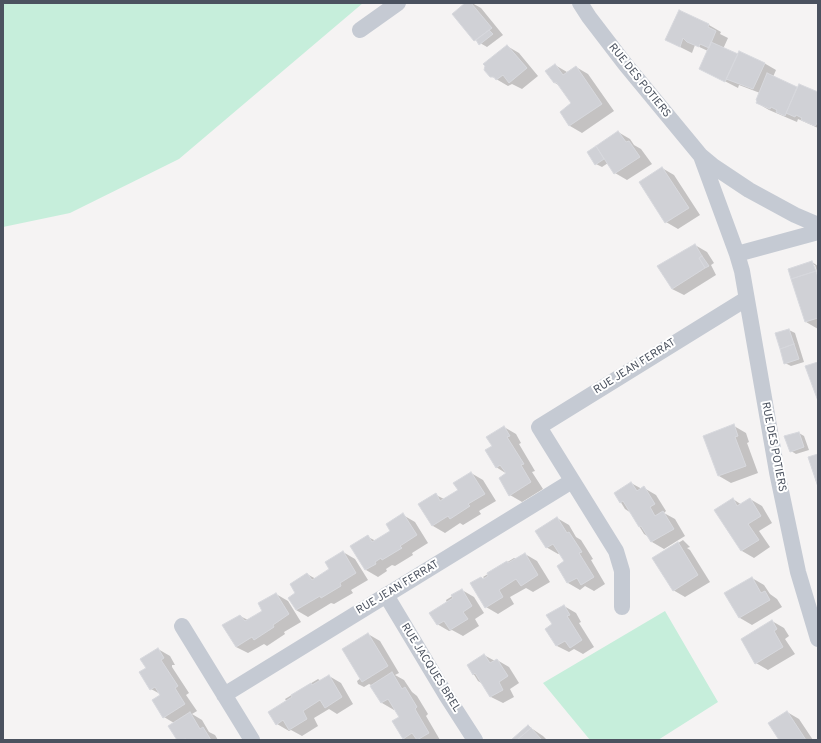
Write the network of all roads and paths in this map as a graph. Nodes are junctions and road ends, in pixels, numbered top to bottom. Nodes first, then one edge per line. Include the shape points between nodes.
1 (398, 3) edge
2 (578, 3) edge
3 (360, 30) dead end
4 (701, 156) junction
5 (818, 225) edge
6 (818, 232) edge
7 (737, 254) junction
8 (746, 299) junction
9 (572, 481) junction
10 (386, 595) junction
11 (622, 607) dead end
12 (182, 626) dead end
13 (818, 639) edge
14 (224, 694) junction
15 (252, 740) edge
16 (475, 740) edge

1 - 3 street
2 - 4 street, RUE DES POTIERS
4 - 5 street, RUE DES POTIERS via 717,170 749,190
4 - 7 street, RUE DES POTIERS
6 - 7 street
7 - 8 street, RUE DES POTIERS
8 - 9 street, RUE JEAN FERRAT via 539,426
8 - 13 street, RUE DES POTIERS via 798,572
9 - 10 street, RUE JEAN FERRAT
9 - 11 street, RUE JEAN FERRAT via 618,558 622,571
10 - 14 street, RUE JEAN FERRAT
10 - 16 street, RUE JACQUES BREL
12 - 14 street
14 - 15 street

